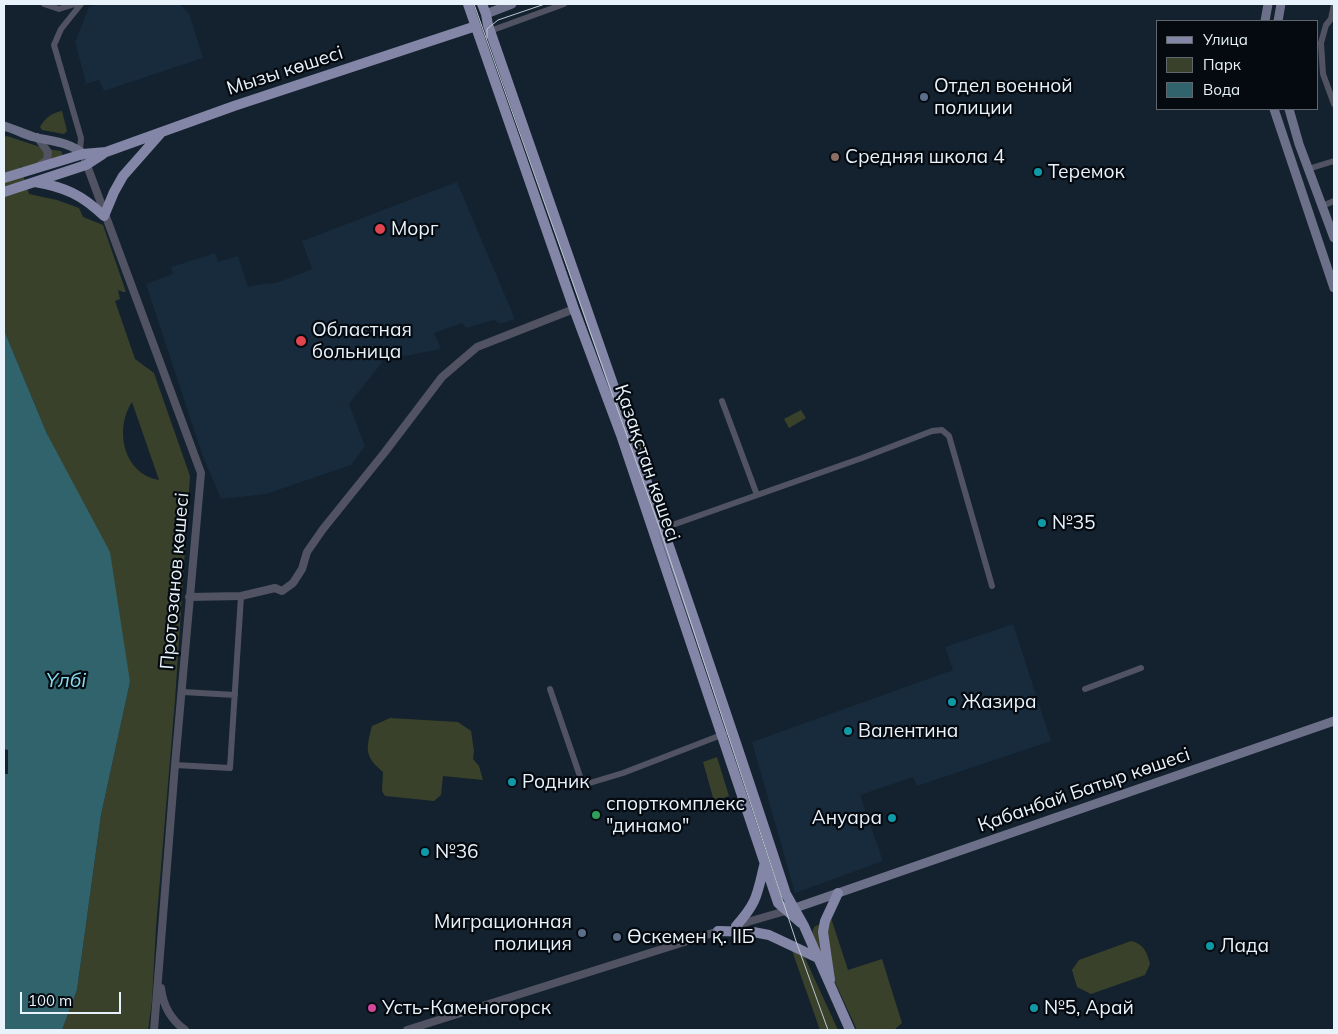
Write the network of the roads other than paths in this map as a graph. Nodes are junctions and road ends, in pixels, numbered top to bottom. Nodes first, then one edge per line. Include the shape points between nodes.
1 (44, 4) edge
2 (75, 4) edge
3 (81, 4) edge
4 (482, 4) edge
5 (512, 4) edge
6 (564, 4) edge
7 (1268, 4) edge
8 (1281, 4) edge
9 (1334, 4) edge
10 (469, 6) edge
11 (486, 14) junction
12 (1264, 20) edge
13 (1278, 20) edge
14 (476, 26) junction
15 (490, 31) junction
16 (457, 32) junction
17 (483, 46) junction
18 (1334, 104) edge
19 (1274, 110) edge
20 (1289, 110) edge
21 (4, 126) edge
22 (162, 132) junction
23 (36, 137) junction
24 (522, 144) junction
25 (106, 152) junction
26 (81, 153) junction
27 (1334, 161) edge
28 (86, 165) junction
29 (33, 169) junction
30 (1308, 169) junction
31 (4, 178) edge
32 (33, 182) junction
33 (4, 192) edge
34 (1334, 201) edge
35 (1322, 206) junction
36 (104, 216) junction
37 (1334, 238) edge
38 (1334, 288) edge
39 (585, 304) junction
40 (574, 309) junction
41 (722, 402) dead end
42 (756, 495) junction
43 (658, 530) junction
44 (992, 586) dead end
45 (685, 593) junction
46 (241, 596) junction
47 (674, 596) junction
48 (189, 597) junction
49 (1142, 668) dead end
50 (1084, 688) dead end
51 (550, 689) dead end
52 (182, 692) junction
53 (236, 695) junction
54 (1334, 721) edge
55 (732, 732) junction
56 (721, 736) junction
57 (175, 766) junction
58 (764, 866) junction
59 (842, 892) junction
60 (790, 909) junction
61 (736, 926) junction
62 (718, 931) junction
63 (818, 958) junction
64 (159, 975) junction
65 (830, 986) junction
66 (154, 1030) edge
67 (185, 1030) edge
68 (407, 1030) edge
69 (850, 1030) edge

1 - 2 street via 59,9
3 - 26 street via 61,29 54,45 81,138
4 - 11 main road, Қазақстан көшесі
5 - 11 main road
6 - 15 street
7 - 12 main road
8 - 13 main road
9 - 18 street via 1321,43 1323,74
10 - 14 main road, Қазақстан көшесі
10 - 16 main road via 465,23
11 - 14 main road
11 - 15 main road, Қазақстан көшесі
14 - 16 main road, Мызы көшесі
14 - 17 main road, Қазақстан көшесі
15 - 24 main road, Қазақстан көшесі
16 - 17 main road via 472,37
16 - 22 main road, Мызы көшесі
17 - 24 main road, Қазақстан көшесі
19 - 38 main road
20 - 30 main road
21 - 23 main road
22 - 25 main road, Мызы көшесі
22 - 36 main road via 123,176
23 - 26 main road via 65,144
23 - 29 street via 48,152 46,160
24 - 39 main road, Қазақстан көшесі
24 - 40 main road, Қазақстан көшесі
25 - 26 main road
25 - 28 main road
26 - 28 street, Протозанов көшесі
26 - 29 main road
27 - 30 street
28 - 32 main road
28 - 36 street, Протозанов көшесі
29 - 31 main road
30 - 35 main road
32 - 33 main road
32 - 36 main road via 65,188
34 - 35 street
35 - 37 main road
36 - 48 street, Протозанов көшесі via 201,473
39 - 40 main road
39 - 43 main road, Қазақстан көшесі
40 - 43 main road, Қазақстан көшесі
40 - 46 street via 477,347 442,377 323,529 307,552 293,583 282,591 275,588
41 - 42 street
42 - 43 street
42 - 44 street via 942,430 949,436
43 - 45 main road, Қазақстан көшесі
43 - 47 main road, Қазақстан көшесі
45 - 47 main road
45 - 55 main road, Қазақстан көшесі
46 - 48 street
46 - 53 street
47 - 56 main road, Қазақстан көшесі
48 - 52 street, Протозанов көшесі
49 - 50 street
51 - 56 street via 583,785
52 - 53 street
52 - 57 street, Протозанов көшесі
53 - 57 street via 230,768
54 - 59 main road, Қабанбай Батыр көшесі
55 - 56 street
55 - 60 main road, Қазақстан көшесі
56 - 58 main road, Қазақстан көшесі
57 - 64 street, Протозанов көшесі
58 - 60 main road, Қазақстан көшесі via 778,903
58 - 61 main road via 756,900
59 - 60 main road, Қабанбай Батыр көшесі
59 - 65 main road via 823,932
60 - 61 street
60 - 63 main road, Қазақстан көшесі via 804,926
61 - 62 street
62 - 63 main road via 769,935
62 - 68 street
63 - 65 main road, Қазақстан көшесі
64 - 66 street, Протозанов көшесі
64 - 67 street via 168,1013
65 - 69 main road, Қазақстан көшесі

